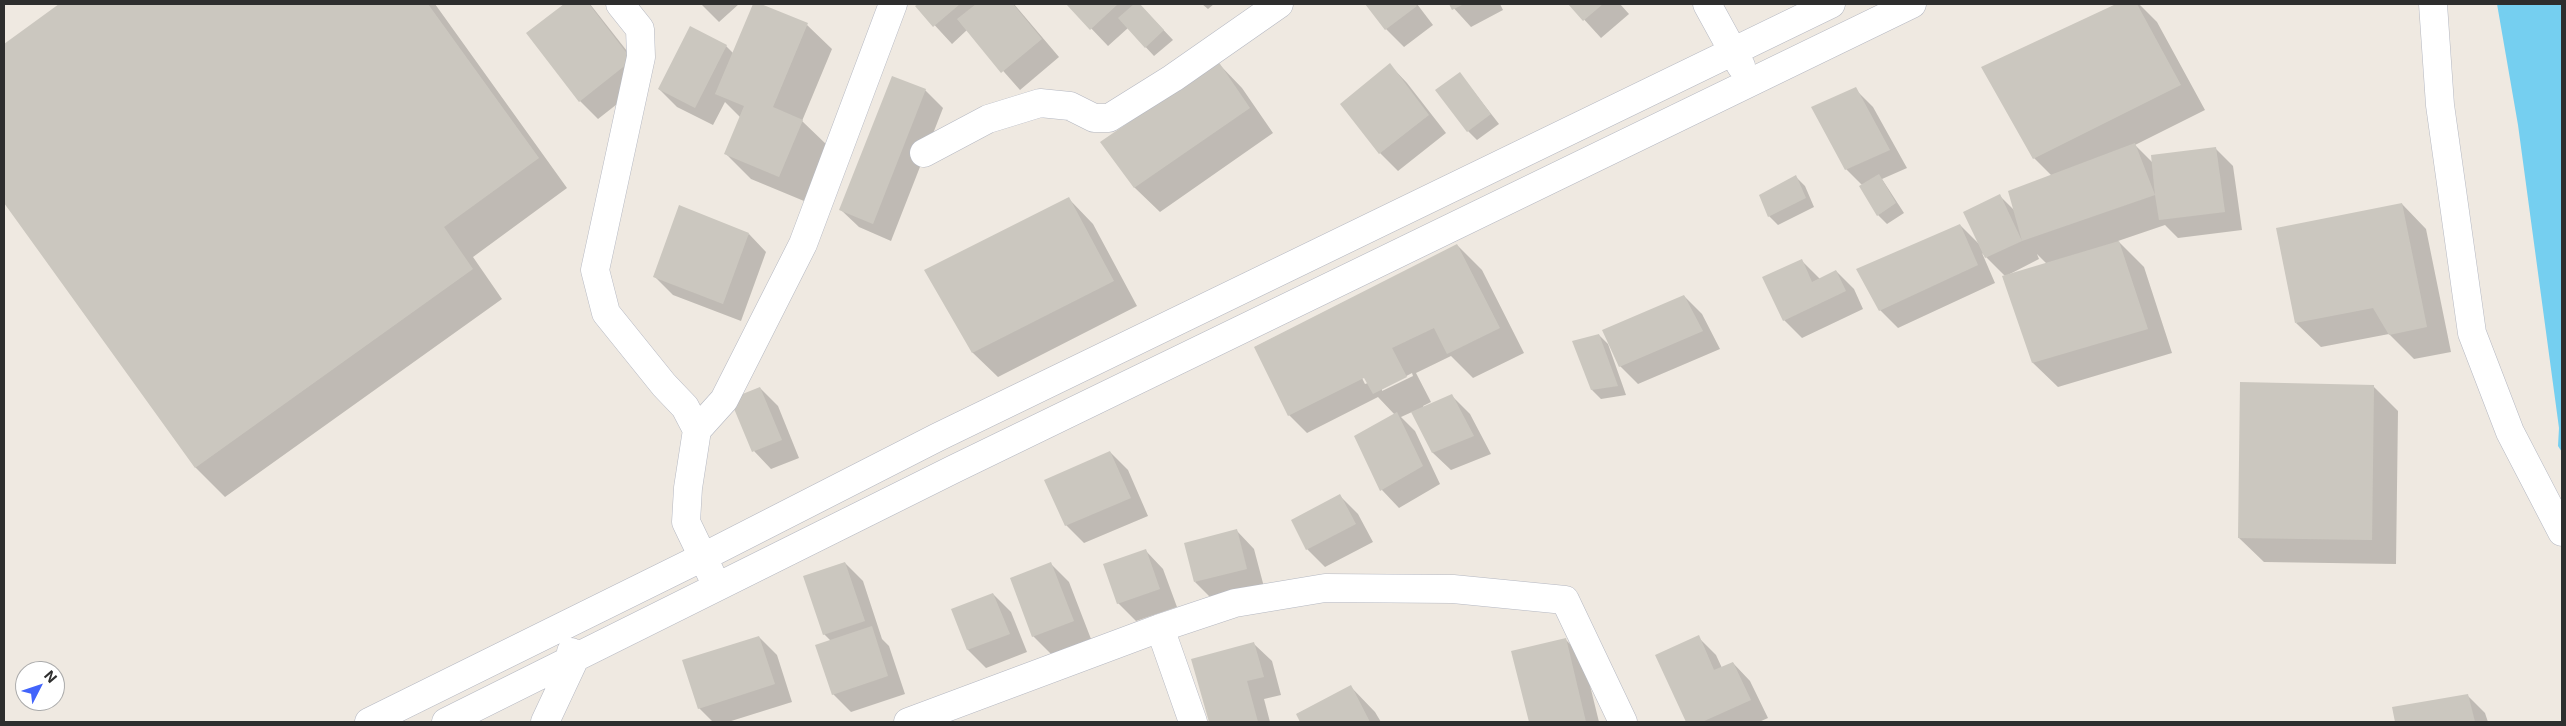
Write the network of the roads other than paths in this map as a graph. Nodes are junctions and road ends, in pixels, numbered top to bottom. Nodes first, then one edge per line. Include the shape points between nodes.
1 (620, 4) edge
2 (893, 4) edge
3 (1279, 4) edge
4 (1707, 4) edge
5 (1831, 4) edge
6 (1912, 4) edge
7 (2433, 4) edge
8 (1734, 51) junction
9 (1749, 82) junction
10 (924, 153) dead end
11 (698, 430) junction
12 (2562, 532) edge
13 (703, 557) junction
14 (717, 587) junction
15 (559, 628) junction
16 (1160, 628) junction
17 (575, 658) junction
18 (369, 722) edge
19 (446, 722) edge
20 (545, 722) edge
21 (908, 722) edge
22 (1193, 722) edge
23 (1623, 722) edge

1 - 11 street via 640,29 641,57 595,270 606,313 685,407
2 - 11 street via 802,244 724,400
3 - 10 street via 1109,118 1094,118 1070,106 1040,103 988,118
4 - 8 street
5 - 8 street
6 - 9 street
7 - 12 street via 2440,105 2472,333 2510,432
8 - 9 street
8 - 13 street via 938,437
9 - 14 street
11 - 13 street via 686,522
13 - 14 street
13 - 15 street
14 - 17 street
15 - 17 street
15 - 18 street
16 - 21 street
16 - 22 street
16 - 23 street via 1235,603 1325,588 1453,589 1564,600
17 - 19 street
17 - 20 street

